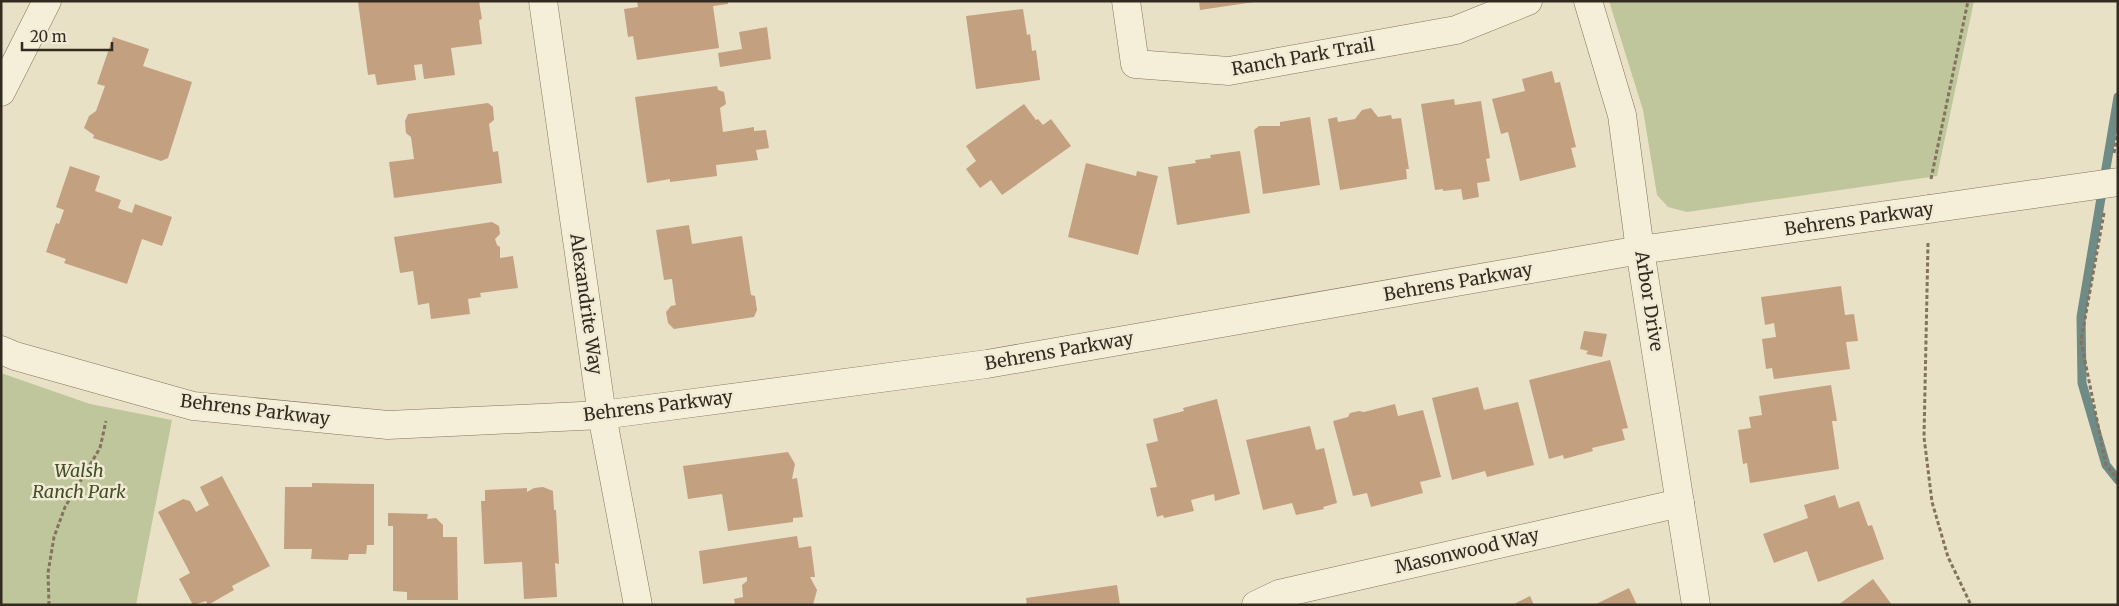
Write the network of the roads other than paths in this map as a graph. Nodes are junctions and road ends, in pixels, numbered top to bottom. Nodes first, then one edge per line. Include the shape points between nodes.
1 (47, 1) edge
2 (543, 1) edge
3 (1126, 1) edge
4 (1528, 1) edge
5 (1588, 1) edge
6 (1, 92) edge
7 (2115, 171) edge
8 (1640, 250) junction
9 (1, 350) edge
10 (602, 414) junction
11 (1680, 503) junction
12 (638, 605) edge
13 (1256, 605) edge
14 (1696, 605) edge

1 - 6 street
2 - 10 street, Alexandrite Way
3 - 4 street, Ranch Park Trail via 1135,64 1229,71 1456,30
5 - 8 street, Arbor Drive via 1622,115
7 - 8 street, Behrens Parkway, bridge via 1929,209
8 - 10 street, Behrens Parkway via 986,364
8 - 11 street, Arbor Drive
9 - 10 street, Behrens Parkway via 194,406 388,425
10 - 12 street, Alexandrite Way
11 - 13 street, Masonwood Way via 1279,594
11 - 14 street, Arbor Drive

